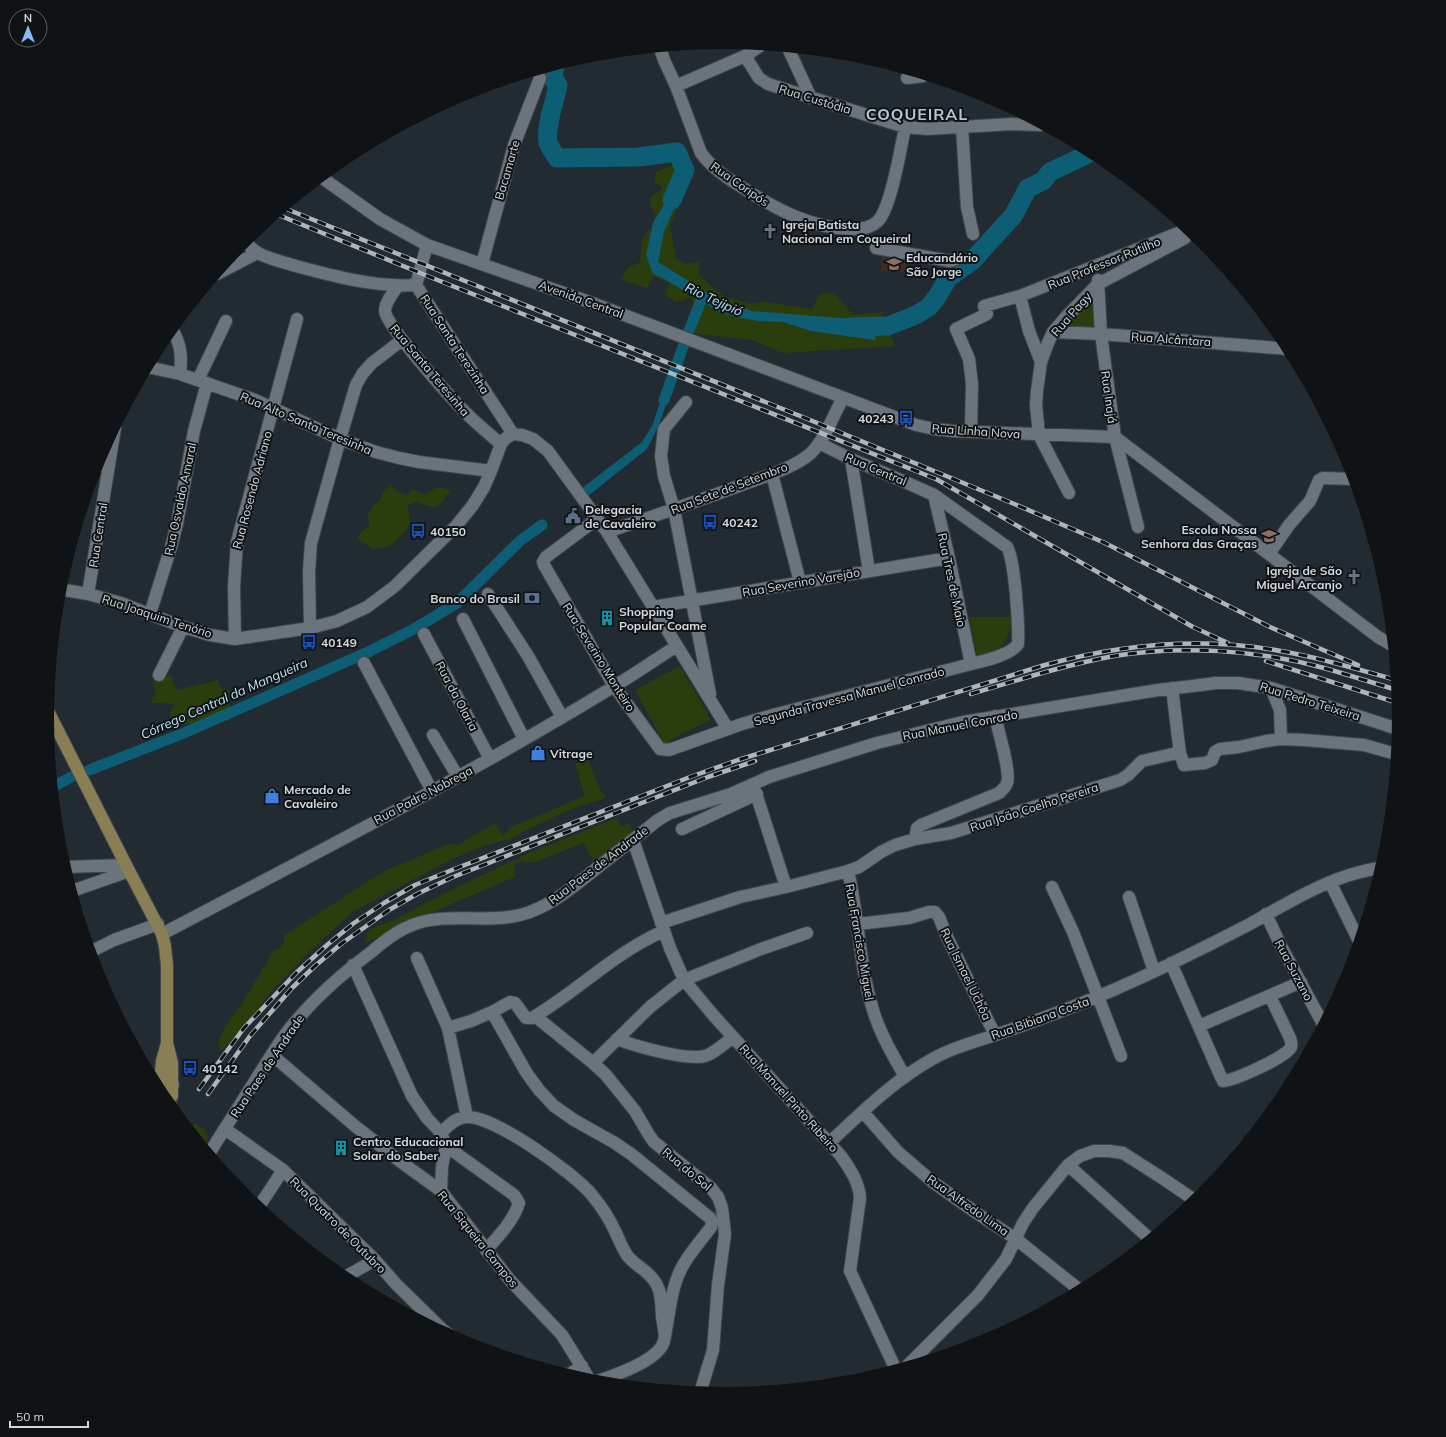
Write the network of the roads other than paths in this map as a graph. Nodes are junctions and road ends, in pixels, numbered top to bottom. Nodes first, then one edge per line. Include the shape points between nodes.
1 (754, 50) edge
2 (661, 52) edge
3 (790, 53) edge
4 (745, 56) junction
5 (913, 77) edge
6 (540, 78) dead end
7 (907, 78) dead end
8 (676, 86) junction
9 (811, 98) junction
10 (1031, 125) edge
11 (905, 127) junction
12 (962, 127) junction
13 (325, 180) edge
14 (1182, 232) edge
15 (973, 234) dead end
16 (1187, 236) edge
17 (249, 246) edge
18 (427, 246) junction
19 (876, 248) dead end
20 (257, 253) junction
21 (956, 260) dead end
22 (482, 264) junction
23 (1098, 265) junction
24 (228, 268) edge
25 (1098, 284) junction
26 (416, 285) junction
27 (397, 287) junction
28 (1020, 296) junction
29 (297, 319) dead end
30 (226, 321) dead end
31 (1054, 332) junction
32 (1101, 334) junction
33 (175, 335) edge
34 (402, 340) junction
35 (1281, 348) edge
36 (1041, 362) junction
37 (153, 368) edge
38 (180, 374) junction
39 (202, 382) junction
40 (843, 398) junction
41 (686, 402) dead end
42 (274, 409) junction
43 (971, 432) junction
44 (514, 434) junction
45 (1039, 435) junction
46 (1115, 437) junction
47 (340, 439) junction
48 (113, 443) edge
49 (819, 443) junction
50 (501, 444) junction
51 (851, 460) junction
52 (103, 465) edge
53 (110, 466) junction
54 (492, 471) junction
55 (772, 474) junction
56 (1348, 479) edge
57 (1069, 493) dead end
58 (934, 495) junction
59 (674, 509) junction
60 (597, 519) junction
61 (1138, 527) dead end
62 (607, 532) junction
63 (1269, 554) junction
64 (949, 558) junction
65 (869, 571) junction
66 (800, 582) junction
67 (66, 590) edge
68 (88, 594) junction
69 (488, 594) dead end
70 (691, 601) junction
71 (653, 607) junction
72 (150, 614) junction
73 (462, 619) dead end
74 (183, 626) junction
75 (310, 628) junction
76 (424, 634) dead end
77 (235, 639) junction
78 (1388, 643) edge
79 (677, 646) junction
80 (364, 663) dead end
81 (971, 664) junction
82 (159, 675) dead end
83 (614, 686) junction
84 (1172, 688) junction
85 (1271, 688) junction
86 (712, 703) junction
87 (995, 716) junction
88 (562, 717) junction
89 (54, 721) edge
90 (1392, 727) edge
91 (728, 729) junction
92 (433, 735) dead end
93 (524, 739) junction
94 (1281, 740) junction
95 (1391, 753) edge
96 (1180, 754) junction
97 (490, 759) junction
98 (458, 777) junction
99 (755, 789) junction
100 (432, 791) junction
101 (682, 829) dead end
102 (633, 840) junction
103 (915, 840) junction
104 (70, 867) edge
105 (127, 868) junction
106 (1375, 868) edge
107 (848, 871) junction
108 (1330, 882) junction
109 (786, 887) junction
110 (1052, 888) dead end
111 (75, 890) edge
112 (1128, 897) dead end
113 (1266, 914) junction
114 (858, 924) junction
115 (663, 927) junction
116 (160, 929) junction
117 (807, 933) dead end
118 (1356, 936) edge
119 (95, 950) edge
120 (417, 958) dead end
121 (1171, 963) junction
122 (353, 965) junction
123 (1154, 971) junction
124 (684, 980) junction
125 (1301, 982) junction
126 (1098, 996) junction
127 (1270, 996) junction
128 (492, 1012) junction
129 (535, 1016) junction
130 (1321, 1019) edge
131 (1199, 1026) junction
132 (448, 1028) junction
133 (995, 1035) junction
134 (733, 1037) junction
135 (617, 1039) junction
136 (167, 1043) junction
137 (272, 1055) junction
138 (1121, 1056) dead end
139 (593, 1063) junction
140 (905, 1077) junction
141 (160, 1080) edge
142 (169, 1093) tunnel mouth
143 (863, 1112) junction
144 (467, 1117) junction
145 (225, 1129) junction
146 (441, 1133) junction
147 (829, 1143) junction
148 (446, 1146) junction
149 (212, 1150) edge
150 (1068, 1165) junction
151 (283, 1170) junction
152 (440, 1191) junction
153 (1190, 1197) edge
154 (261, 1203) edge
155 (1147, 1236) edge
156 (1016, 1239) junction
157 (486, 1250) junction
158 (375, 1260) junction
159 (350, 1274) edge
160 (1075, 1287) edge
161 (433, 1322) edge
162 (664, 1341) junction
163 (913, 1360) edge
164 (894, 1365) edge
165 (582, 1366) junction
166 (574, 1371) edge
167 (586, 1374) edge
168 (609, 1378) edge
169 (702, 1388) edge

1 - 4 street
2 - 8 street, Rua Coripós
3 - 9 street
4 - 8 street
4 - 9 street, Rua Custódia via 759,78 768,84
5 - 7 street
6 - 22 street, Bacamarte via 514,145
8 - 11 street, Rua Coripós via 701,153 709,163 770,205 825,226 858,229 874,225 880,220 892,186
9 - 11 street, Rua Custódia
10 - 12 street, Rua Custódia
11 - 12 street, Rua Custódia
12 - 15 street via 967,207
13 - 18 street, Avenida Central via 380,219
14 - 23 street, Rua Professor Rutilho
16 - 25 street, Rua Pagy
17 - 20 street, Rua Santa Terezinha
18 - 22 street, Avenida Central
18 - 26 street
19 - 21 street
20 - 24 street
20 - 27 street, Rua Santa Terezinha via 314,271
22 - 40 street, Avenida Central
23 - 25 street, Rua Inajá
23 - 28 street, Rua Professor Rutilho
25 - 31 street, Rua Pagy
25 - 32 street, Rua Inajá
26 - 27 street, Rua Santa Terezinha
26 - 44 street, Rua Santa Terezinha
27 - 34 street, Rua Santa Teresinha via 386,304 385,311 390,324
28 - 36 street via 1029,331
28 - 43 street, Rua Professor Rutilho via 984,306 986,314 956,329 969,359 972,384
29 - 42 street, Rua Rosendo Adriano
30 - 39 street, Rua Osvaldo Amaral
31 - 32 street, Rua Alcântara
31 - 36 street, Rua Pagy
32 - 35 street, Rua Alcântara
32 - 46 street, Rua Inajá
33 - 38 street via 182,355
34 - 47 street via 362,373
34 - 50 street, Rua Santa Teresinha via 466,414
36 - 45 street, Rua Pagy via 1036,405
37 - 38 street, Rua Alto Santa Teresinha
38 - 39 street, Rua Alto Santa Teresinha
39 - 42 street, Rua Alto Santa Teresinha
39 - 72 street, Rua Osvaldo Amaral via 173,540
40 - 43 street, Rua Linha Nova via 916,426
40 - 49 street, Rua Sete de Setembro
41 - 59 street via 664,429 661,456
42 - 47 street, Rua Alto Santa Teresinha
42 - 77 street, Rua Rosendo Adriano via 237,542 234,587
43 - 45 street, Rua Linha Nova
44 - 50 street
44 - 60 street via 534,439 548,451
45 - 46 street, Rua Linha Nova
45 - 57 street, Rua Pagy
46 - 61 street, Rua Inajá
46 - 63 street
47 - 54 street, Rua Alto Santa Teresinha via 398,458
47 - 75 street via 311,543
48 - 53 street, Rua Central
49 - 51 street, Rua Central
49 - 55 street, Rua Sete de Setembro via 799,462
50 - 54 street, Rua Joaquim Tenório
51 - 58 street, Rua Central
51 - 65 street
52 - 53 street
53 - 68 street, Rua Central
54 - 75 street, Rua Joaquim Tenório via 473,505 456,526 395,586 367,607 337,621
55 - 59 street, Rua Sete de Setembro
55 - 66 street
56 - 63 street via 1319,480 1310,501
58 - 64 street, Rua Tres de Maio
58 - 81 street, Rua Central via 1003,543 1011,556 1018,644 1012,650
59 - 62 street, Rua Sete de Setembro
59 - 70 street
60 - 62 street
60 - 83 street, Rua Severino Monteiro via 546,557 544,562 545,568
62 - 71 street
63 - 78 street
64 - 65 street, Rua Severino Varejão
64 - 81 street, Rua Tres de Maio
65 - 66 street, Rua Severino Varejão
66 - 70 street, Rua Severino Varejão
67 - 68 street, Rua Joaquim Tenório
68 - 72 street, Rua Joaquim Tenório
69 - 88 street via 528,656
70 - 71 street, Rua Severino Varejão
70 - 86 street
71 - 79 street
72 - 74 street, Rua Joaquim Tenório
73 - 93 street
74 - 77 street, Rua Joaquim Tenório via 210,635
74 - 82 street
75 - 77 street, Rua Joaquim Tenório
76 - 97 street, Rua da Olaria
79 - 83 street, Rua Padre Nobrega
79 - 86 street
80 - 100 street
81 - 91 street, Segunda Travessa Manuel Conrado
83 - 88 street, Rua Padre Nobrega
83 - 91 street, Rua Severino Monteiro via 660,750 669,750
84 - 85 street, Rua Pedro Teixeira via 1216,683
84 - 87 street, Rua Manuel Conrado
84 - 96 street
85 - 90 street, Rua Pedro Teixeira
85 - 94 street via 1280,710
86 - 91 street
87 - 99 street, Rua Manuel Conrado via 877,743 782,773
87 - 103 street via 1007,772 1007,783 1004,788 999,793 921,825 917,828
88 - 93 street, Rua Padre Nobrega
89 - 105 main road
92 - 98 street
93 - 97 street, Rua Padre Nobrega
94 - 95 street via 1364,745
94 - 96 street via 1220,749 1212,760 1206,763 1184,765
96 - 103 street, Rua João Coelho Pereira via 1142,760 1120,780 951,833
97 - 98 street, Rua Padre Nobrega
98 - 100 street, Rua Padre Nobrega
99 - 101 street
99 - 102 street, Rua Paes de Andrade via 670,813
99 - 109 street
100 - 116 street, Rua Padre Nobrega
102 - 115 street, Rua Manuel Pinto Ribeiro
102 - 122 street, Rua Paes de Andrade via 580,881 535,909 520,915 502,917 422,921 400,931
103 - 107 street, Rua João Coelho Pereira via 886,849 860,867
104 - 105 street
105 - 111 street
105 - 116 main road
106 - 108 street, Rua Bibiana Costa
107 - 109 street, Rua João Coelho Pereira
107 - 114 street, Rua Francisco Miguel
108 - 113 street, Rua Bibiana Costa
108 - 118 street
109 - 115 street, Rua João Coelho Pereira via 740,897
110 - 126 street via 1073,932
112 - 123 street
113 - 121 street, Rua Bibiana Costa
113 - 125 street, Rua Suzano
114 - 133 street, Rua Ismael Uchôa via 937,913
114 - 140 street, Rua Francisco Miguel via 873,1011
115 - 124 street, Rua Manuel Pinto Ribeiro
115 - 129 street, Rua João Coelho Pereira
116 - 119 street, Rua Padre Nobrega via 114,940
116 - 136 main road via 167,966
117 - 124 street
120 - 132 street
121 - 123 street, Rua Bibiana Costa
121 - 131 street
122 - 137 street, Rua Paes de Andrade via 303,1012
122 - 146 street via 412,1096
123 - 126 street, Rua Bibiana Costa
124 - 134 street, Rua Manuel Pinto Ribeiro
124 - 135 street via 659,999
125 - 127 street
125 - 130 street, Rua Suzano
126 - 133 street, Rua Bibiana Costa
126 - 138 street
127 - 131 street
127 - 131 street via 1292,1042 1291,1047 1284,1055 1251,1072 1223,1081
128 - 129 street via 512,1002 526,1018
128 - 132 street
128 - 162 street via 526,1072 554,1106 631,1154 710,1218 711,1227 686,1260 674,1285
129 - 139 street, Rua do Sol
132 - 144 street
133 - 140 street, Rua Bibiana Costa via 937,1056
134 - 135 street via 707,1055 698,1057 644,1048
134 - 147 street, Rua Manuel Pinto Ribeiro
135 - 139 street
136 - 141 main road
136 - 142 main road via 172,1063
137 - 145 street, Rua Paes de Andrade
137 - 152 street, Rua Siqueira Campos via 355,1126
139 - 169 street, Rua do Sol via 620,1091 654,1142 711,1188 722,1208 724,1234 713,1350
140 - 143 street, Rua Bibiana Costa
143 - 147 street, Rua Bibiana Costa
143 - 156 street, Rua Alfredo Lima via 898,1152 952,1197
144 - 146 street via 458,1119
144 - 162 street via 477,1118 502,1129 553,1161 592,1194 628,1256 653,1278 660,1289
145 - 149 street, Rua Paes de Andrade
145 - 151 street, Rua Quatro de Outubro
146 - 148 street
147 - 164 street, Rua Manuel Pinto Ribeiro via 848,1166 860,1189 850,1271
148 - 152 street
148 - 157 street via 518,1199 519,1203 514,1213
150 - 153 street via 1080,1156 1094,1151 1123,1154
150 - 155 street
150 - 156 street via 1033,1208
151 - 154 street
151 - 158 street, Rua Quatro de Outubro
152 - 157 street, Rua Siqueira Campos
156 - 160 street, Rua Alfredo Lima
156 - 163 street via 1006,1259 978,1295
157 - 165 street, Rua Siqueira Campos via 509,1279 562,1335
158 - 159 street
158 - 161 street, Rua Quatro de Outubro
162 - 168 street via 652,1356 621,1374
165 - 166 street
165 - 167 street, Rua Siqueira Campos

